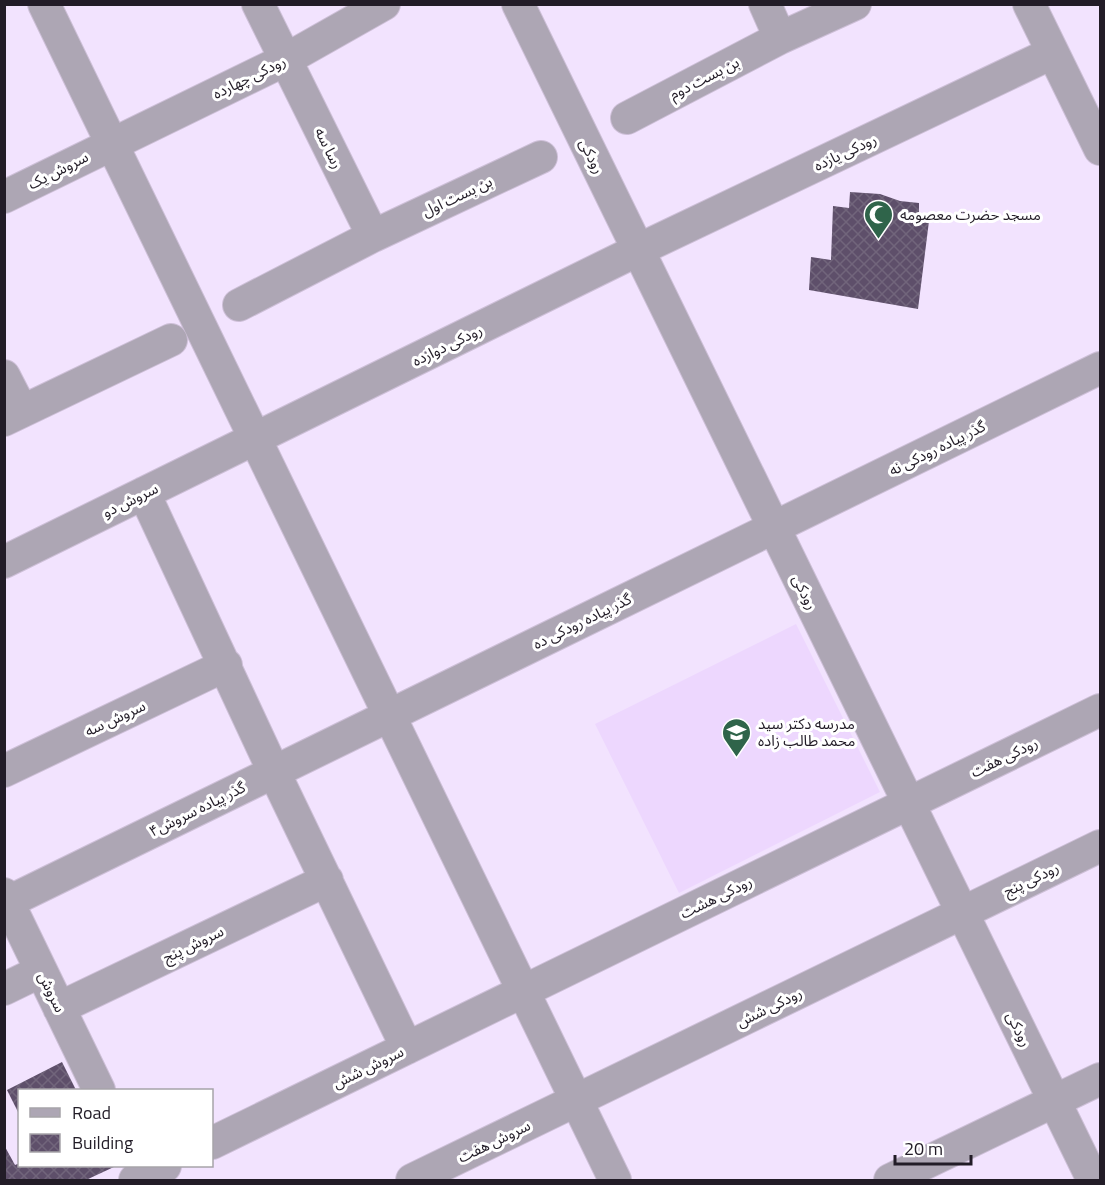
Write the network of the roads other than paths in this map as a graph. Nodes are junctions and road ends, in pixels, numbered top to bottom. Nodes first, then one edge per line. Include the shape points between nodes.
1 (44, 4) edge
2 (258, 4) edge
3 (384, 4) edge
4 (518, 4) edge
5 (765, 4) edge
6 (855, 4) edge
7 (1029, 4) edge
8 (780, 38) junction
9 (1052, 53) junction
10 (285, 60) junction
11 (627, 118) dead end
12 (112, 143) junction
13 (1101, 149) edge
14 (541, 157) dead end
15 (4, 196) edge
16 (373, 236) junction
17 (638, 250) junction
18 (239, 304) dead end
19 (171, 340) dead end
20 (1101, 368) edge
21 (4, 376) edge
22 (13, 415) edge
23 (255, 439) junction
24 (144, 493) junction
25 (774, 528) junction
26 (4, 562) edge
27 (226, 665) junction
28 (1101, 710) edge
29 (390, 715) junction
30 (4, 771) edge
31 (274, 772) junction
32 (908, 803) junction
33 (1101, 846) edge
34 (327, 880) junction
35 (6, 900) edge
36 (962, 913) junction
37 (41, 971) junction
38 (4, 989) edge
39 (524, 991) junction
40 (59, 1008) junction
41 (407, 1048) junction
42 (1101, 1079) edge
43 (99, 1089) edge
44 (576, 1101) junction
45 (1054, 1102) junction
46 (213, 1143) edge
47 (412, 1180) edge
48 (615, 1180) edge
49 (890, 1180) edge
50 (1093, 1180) edge

1 - 12 street
2 - 10 street, رسا سه
3 - 10 street, رودکی چهارده
4 - 17 street, رودکی
5 - 8 street
6 - 8 street
7 - 9 street
8 - 11 street, بن بست دوم
9 - 13 street
9 - 17 street, رودکی یازده
10 - 12 street, رودکی چهارده
10 - 16 street, رسا سه
12 - 15 street, سروش یک
12 - 23 street
14 - 16 street, بن بست اول
16 - 18 street
17 - 23 street, رودکی دوازده
17 - 25 street, رودکی
19 - 22 street
20 - 25 street, گذر پیاده رودکی نه
21 - 22 street
23 - 24 street, سروش دو
23 - 29 street
24 - 26 street, سروش دو
24 - 27 street
25 - 29 street, گذر پیاده رودکی ده
25 - 32 street, رودکی
27 - 30 street, سروش سه
27 - 31 street
28 - 32 street, رودکی هفت
29 - 31 street, گذر پیاده سروش۴
29 - 39 street
31 - 34 street
31 - 35 street, گذر پیاده سروش۴
32 - 36 street, رودکی
32 - 39 street, رودکی هشت
33 - 36 street, رودکی پنج
34 - 40 street, سروش پنج
34 - 41 street
35 - 37 street, سروش
36 - 44 street, رودکی شش
36 - 45 street, رودکی
37 - 38 street
37 - 40 street, سروش
39 - 41 street, سروش شش
39 - 44 street
40 - 43 street, سروش
41 - 46 street, سروش شش
42 - 45 street
44 - 47 street, سروش هفت
44 - 48 street
45 - 49 street
45 - 50 street, رودکی

